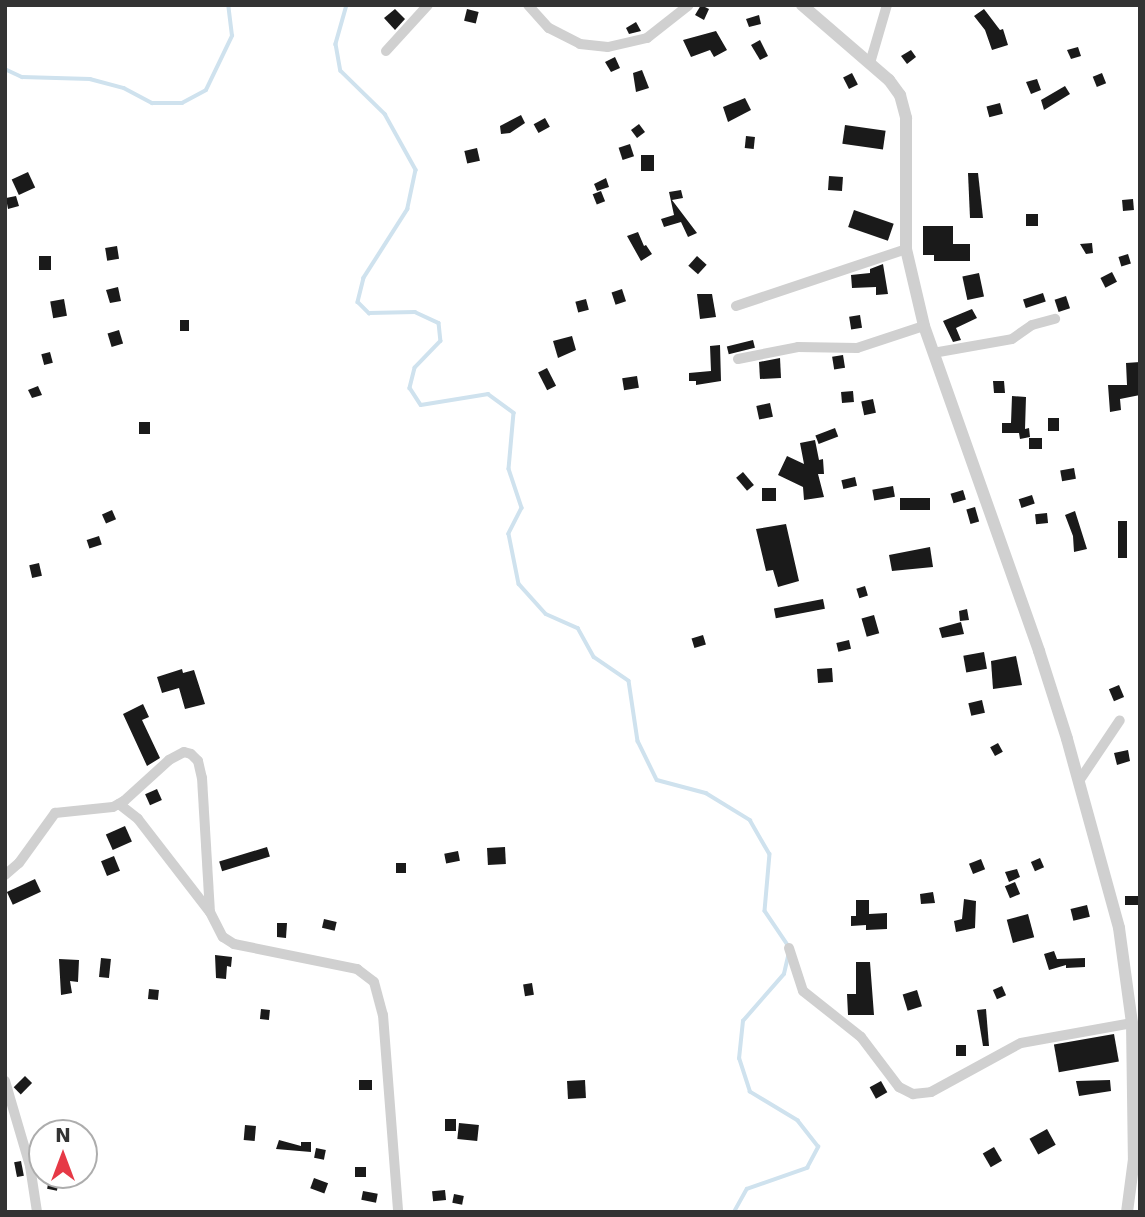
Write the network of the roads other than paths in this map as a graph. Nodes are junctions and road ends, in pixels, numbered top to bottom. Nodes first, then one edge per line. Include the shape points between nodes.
1 (428, 5) edge
2 (528, 5) edge
3 (689, 5) edge
4 (802, 5) edge
5 (887, 5) edge
6 (386, 51) dead end
7 (870, 63) junction
8 (906, 249) junction
9 (736, 306) dead end
10 (1055, 318) dead end
11 (924, 326) junction
12 (933, 353) junction
13 (738, 359) dead end
14 (1120, 720) dead end
15 (1079, 781) junction
16 (119, 804) junction
17 (5, 875) edge
18 (210, 912) junction
19 (789, 948) dead end
20 (1132, 1023) junction
21 (5, 1081) edge
22 (1136, 1087) edge
23 (37, 1212) edge
24 (398, 1212) edge
25 (1127, 1212) edge

1 - 6 street
2 - 3 street via 550,28 580,44 608,47 648,38
4 - 7 street
5 - 7 street
7 - 8 street via 900,95 906,118
8 - 9 street
8 - 11 street
10 - 12 street via 1032,325 1012,339
11 - 12 street
11 - 13 street via 857,348 798,347
12 - 15 street via 1039,651
14 - 15 street
15 - 20 street via 1110,888
16 - 17 street via 100,811 55,813
16 - 18 street via 138,819
16 - 18 street via 176,755 191,754 198,761 209,847
18 - 24 street via 223,937 234,944 344,965 367,974 374,982 383,1015
19 - 20 street via 803,991 861,1037 900,1087 913,1094 931,1092 1021,1043
20 - 22 street
21 - 23 street via 30,1166
22 - 25 street

